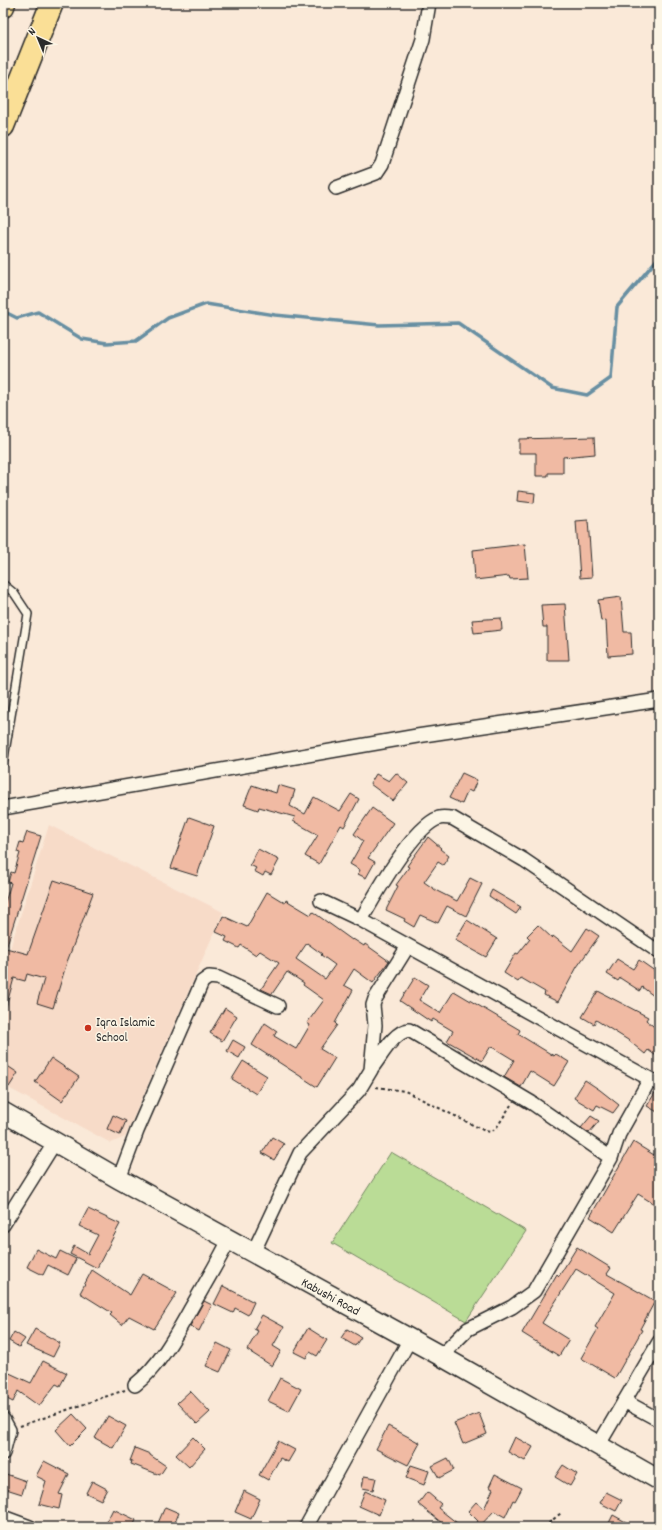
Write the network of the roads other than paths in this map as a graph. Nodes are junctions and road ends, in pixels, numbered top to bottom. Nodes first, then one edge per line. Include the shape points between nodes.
1 (52, 3) edge
2 (429, 3) edge
3 (3, 126) edge
4 (336, 188) dead end
5 (3, 584) edge
6 (659, 700) edge
7 (3, 764) edge
8 (3, 808) edge
9 (321, 900) dead end
10 (361, 920) junction
11 (408, 946) junction
12 (659, 952) edge
13 (278, 1006) dead end
14 (370, 1070) junction
15 (654, 1081) edge
16 (3, 1112) edge
17 (55, 1142) junction
18 (611, 1158) junction
19 (119, 1179) junction
20 (3, 1225) edge
21 (229, 1240) junction
22 (253, 1253) junction
23 (410, 1339) junction
24 (659, 1342) edge
25 (441, 1356) junction
26 (135, 1385) road end
27 (624, 1401) junction
28 (659, 1420) edge
29 (6, 1424) edge
30 (598, 1446) junction
31 (3, 1453) edge
32 (659, 1480) edge
33 (3, 1517) edge
34 (30, 1527) edge
35 (306, 1527) edge

1 - 3 highway
2 - 4 street via 423,39 382,164 376,173
5 - 7 lane via 14,593 28,614
6 - 8 street via 410,738
9 - 10 street
10 - 11 street
10 - 12 street via 383,881 418,835 440,818 452,818 524,860
11 - 14 street via 373,1005 375,1025
11 - 15 street
13 - 19 street via 218,978 205,979 136,1131
14 - 18 street via 394,1039 401,1032 409,1030 518,1095
14 - 22 street via 359,1090 300,1153
15 - 18 street via 619,1134
16 - 17 main road, Kabushi Road
17 - 19 main road, Kabushi Road
17 - 20 street
18 - 25 street via 534,1291 512,1307 468,1329
19 - 21 main road, Kabushi Road
21 - 22 main road, Kabushi Road
21 - 26 street via 165,1352
22 - 23 main road, Kabushi Road
23 - 25 main road, Kabushi Road
23 - 35 street
24 - 27 street
25 - 30 main road, Kabushi Road
27 - 28 street
27 - 30 street
29 - 31 street
30 - 32 main road, Kabushi Road
33 - 34 street

